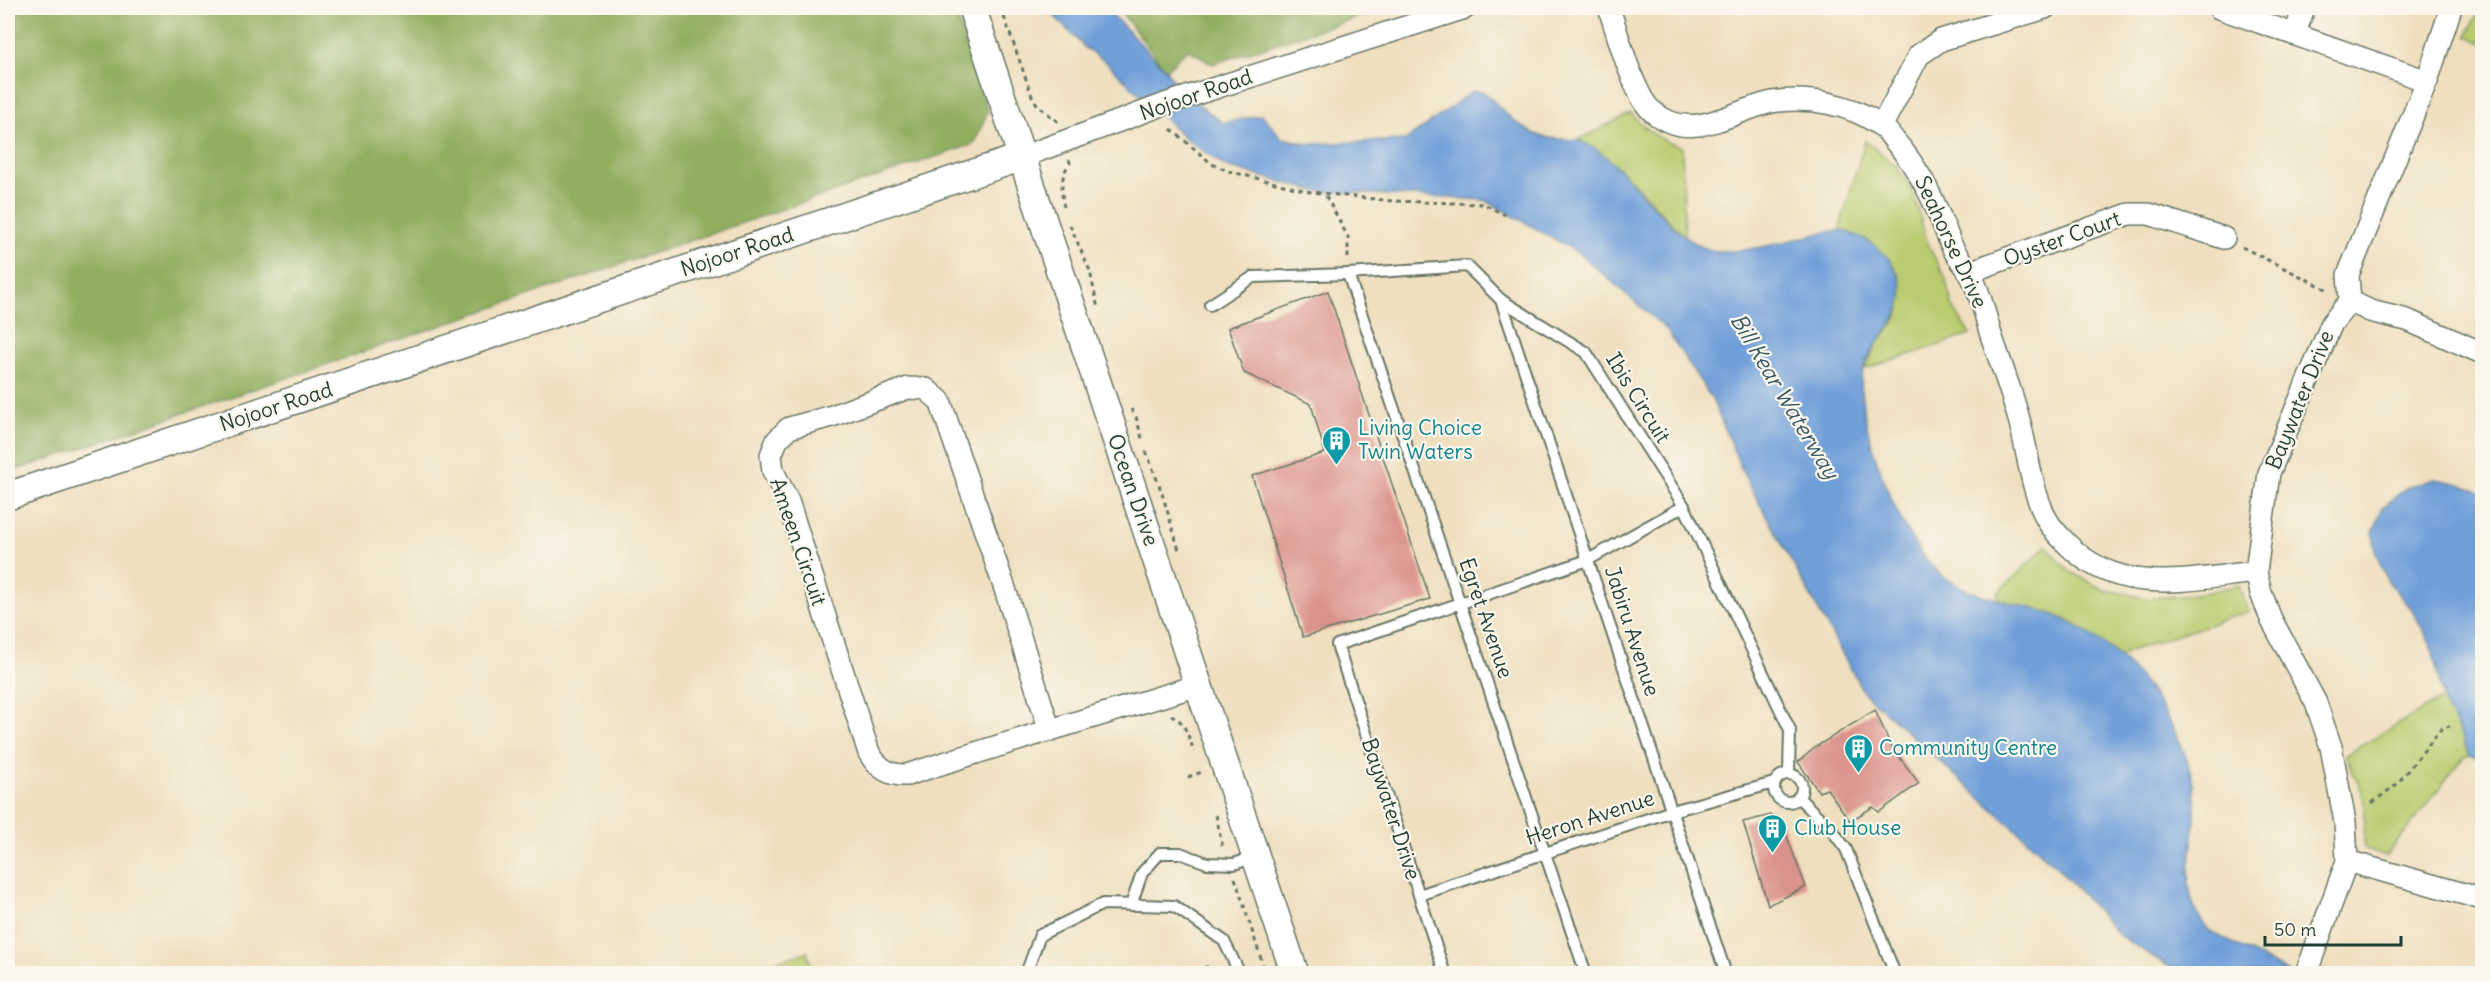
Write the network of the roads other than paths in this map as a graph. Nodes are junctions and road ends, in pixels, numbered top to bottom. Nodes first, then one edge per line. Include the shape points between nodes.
1 (972, 8) edge
2 (1465, 8) edge
3 (1609, 8) edge
4 (2044, 8) edge
5 (2219, 8) edge
6 (2304, 8) edge
7 (2451, 8) edge
8 (2295, 33) junction
9 (2427, 81) junction
10 (1882, 125) junction
11 (1022, 157) junction
12 (2224, 238) road end
13 (1969, 272) junction
14 (1348, 274) junction
15 (1501, 300) junction
16 (2350, 301) junction
17 (1210, 305) dead end
18 (2482, 353) edge
19 (8, 496) edge
20 (1684, 506) junction
21 (1588, 560) junction
22 (2256, 572) junction
23 (1460, 603) junction
24 (1199, 685) junction
25 (1050, 731) junction
26 (1789, 773) junction
27 (1774, 783) junction
28 (1798, 797) junction
29 (1672, 811) junction
30 (1545, 853) junction
31 (1255, 856) junction
32 (2347, 861) junction
33 (1419, 895) junction
34 (2482, 899) edge
35 (1131, 905) junction
36 (1026, 974) edge
37 (1240, 974) edge
38 (1294, 974) edge
39 (1445, 974) edge
40 (1586, 974) edge
41 (1726, 974) edge
42 (1895, 974) edge
43 (2307, 974) edge

1 - 11 street, Ocean Drive
2 - 11 street, Nojoor Road via 1200,93
3 - 10 street, Seahorse Drive via 1637,86 1651,110 1675,124 1702,126 1772,102 1808,100 1848,109
4 - 10 street via 1941,40 1919,55
5 - 8 street
6 - 8 street
7 - 9 street
8 - 9 street
9 - 16 street via 2348,275
10 - 13 street, Seahorse Drive via 1912,161 1933,199 1956,257
11 - 19 street, Nojoor Road
11 - 24 street, Ocean Drive
12 - 13 street, Oyster Court via 2149,214 2129,214
13 - 22 street, Seahorse Drive via 2020,423 2031,477 2046,518 2076,554 2119,577 2141,581 2167,582
14 - 15 lane, Ibis Circuit via 1467,266
14 - 17 lane, Ibis Circuit via 1253,278
14 - 23 lane, Egret Avenue
15 - 20 lane, Ibis Circuit via 1586,352
15 - 21 lane, Jabiru Avenue
16 - 18 street via 2370,311 2407,320
16 - 22 street, Baywater Drive via 2332,323 2269,473
20 - 21 lane
20 - 26 lane, Ibis Circuit via 1790,730
21 - 23 lane
21 - 29 lane, Jabiru Avenue
22 - 32 street, Baywater Drive via 2271,619 2316,703 2331,747 2345,822
23 - 30 lane, Egret Avenue
23 - 33 lane, Baywater Drive via 1337,645
24 - 25 street, Ameen Circuit
24 - 31 street, Ocean Drive
25 - 25 street, Ameen Circuit via 907,774 890,773 875,763 788,501 773,471 771,455 782,433 908,388 926,389 940,401
26 - 27 lane via 1779,776
26 - 28 lane via 1801,782
27 - 28 lane via 1780,800 1790,802
27 - 29 lane, Heron Avenue
28 - 42 lane via 1846,849
29 - 30 lane, Heron Avenue
29 - 41 lane, Jabiru Avenue
30 - 33 lane, Heron Avenue
30 - 40 lane, Egret Avenue
31 - 35 lane via 1228,864 1207,863 1180,853 1160,853 1142,873
31 - 38 street, Ocean Drive
32 - 34 street
32 - 43 street, Baywater Drive
33 - 39 lane, Baywater Drive
35 - 36 lane via 1103,904 1040,935
35 - 37 lane via 1174,906 1224,941

